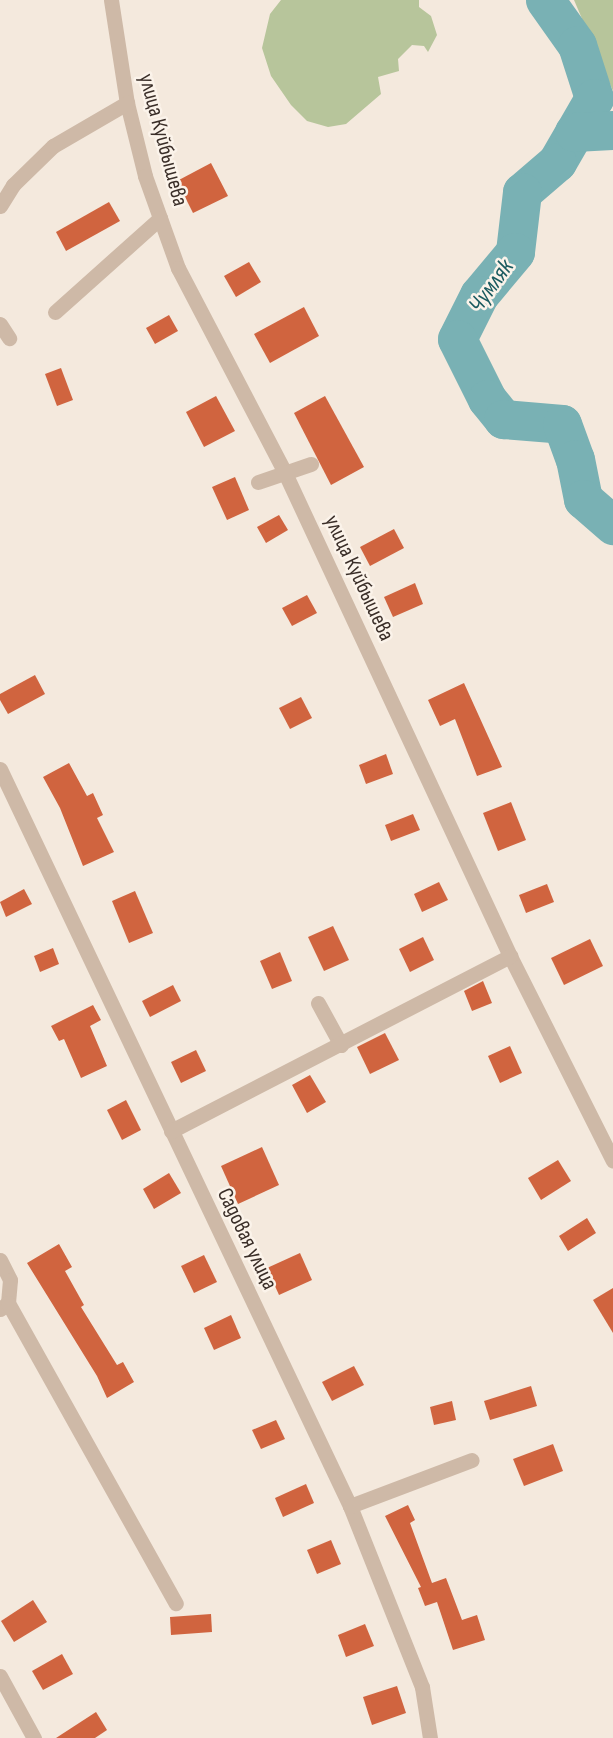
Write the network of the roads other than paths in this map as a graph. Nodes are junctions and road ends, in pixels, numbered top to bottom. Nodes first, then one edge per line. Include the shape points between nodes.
1 (111, 0) edge
2 (127, 103) junction
3 (0, 206) edge
4 (160, 218) junction
5 (55, 312) dead end
6 (0, 324) edge
7 (9, 338) dead end
8 (311, 464) dead end
9 (285, 472) junction
10 (258, 482) dead end
11 (0, 769) edge
12 (510, 956) junction
13 (318, 1003) dead end
14 (341, 1045) junction
15 (171, 1131) junction
16 (613, 1161) edge
17 (0, 1260) edge
18 (4, 1306) edge
19 (472, 1460) dead end
20 (350, 1506) junction
21 (176, 1603) dead end
22 (0, 1676) edge
23 (34, 1738) edge
24 (430, 1738) edge

1 - 2 street, улица Куйбышева
2 - 3 street via 52,146 13,185
2 - 4 street, улица Куйбышева
4 - 5 street
4 - 9 street, улица Куйбышева via 178,268
6 - 7 street
8 - 9 street
9 - 10 street
9 - 12 street, улица Куйбышева
11 - 15 street, Садовая улица
12 - 14 street
12 - 16 street, улица Куйбышева
13 - 14 street
14 - 15 street
15 - 20 street, Садовая улица
17 - 18 street via 10,1280
18 - 21 street
19 - 20 street
20 - 24 street, Садовая улица via 422,1687
22 - 23 street

